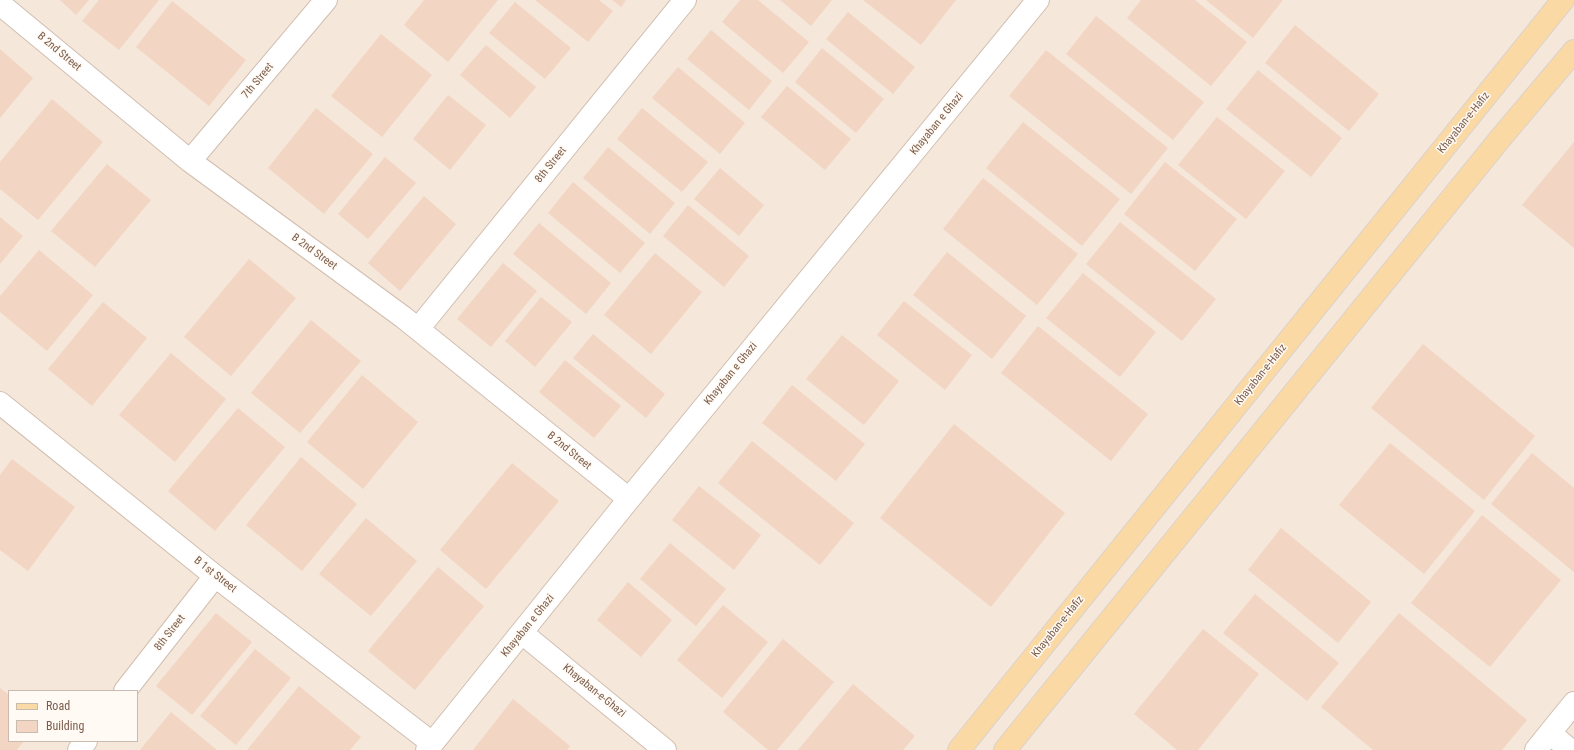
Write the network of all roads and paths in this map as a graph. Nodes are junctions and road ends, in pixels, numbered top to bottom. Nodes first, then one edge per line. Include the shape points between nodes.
1 (326, 0) edge
2 (685, 0) edge
3 (1038, 0) edge
4 (1563, 0) edge
5 (0, 4) edge
6 (1574, 51) edge
7 (190, 161) junction
8 (418, 329) junction
9 (2, 407) edge
10 (629, 499) junction
11 (215, 576) junction
12 (522, 633) junction
13 (126, 690) edge
14 (1574, 703) edge
15 (1550, 734) junction
16 (85, 742) edge
17 (430, 746) edge
18 (79, 750) edge
19 (665, 750) edge
20 (959, 750) edge
21 (1005, 750) edge
22 (1536, 750) edge
23 (1570, 750) edge

1 - 7 street, 7th Street
2 - 8 street, 8th Street
3 - 10 street, Khayaban e Ghazi
4 - 20 main road, Khayaban-e-Hafiz
5 - 7 street, B 2nd Street
6 - 21 main road
7 - 8 street, B 2nd Street
8 - 10 street, B 2nd Street
9 - 11 street, B 1st Street
10 - 12 street, Khayaban e Ghazi
11 - 13 street, 8th Street
11 - 17 street, B 1st Street
12 - 17 street, Khayaban e Ghazi
12 - 19 street, Khayaban-e-Ghazi
14 - 15 street
15 - 22 street
15 - 23 street
16 - 18 street

